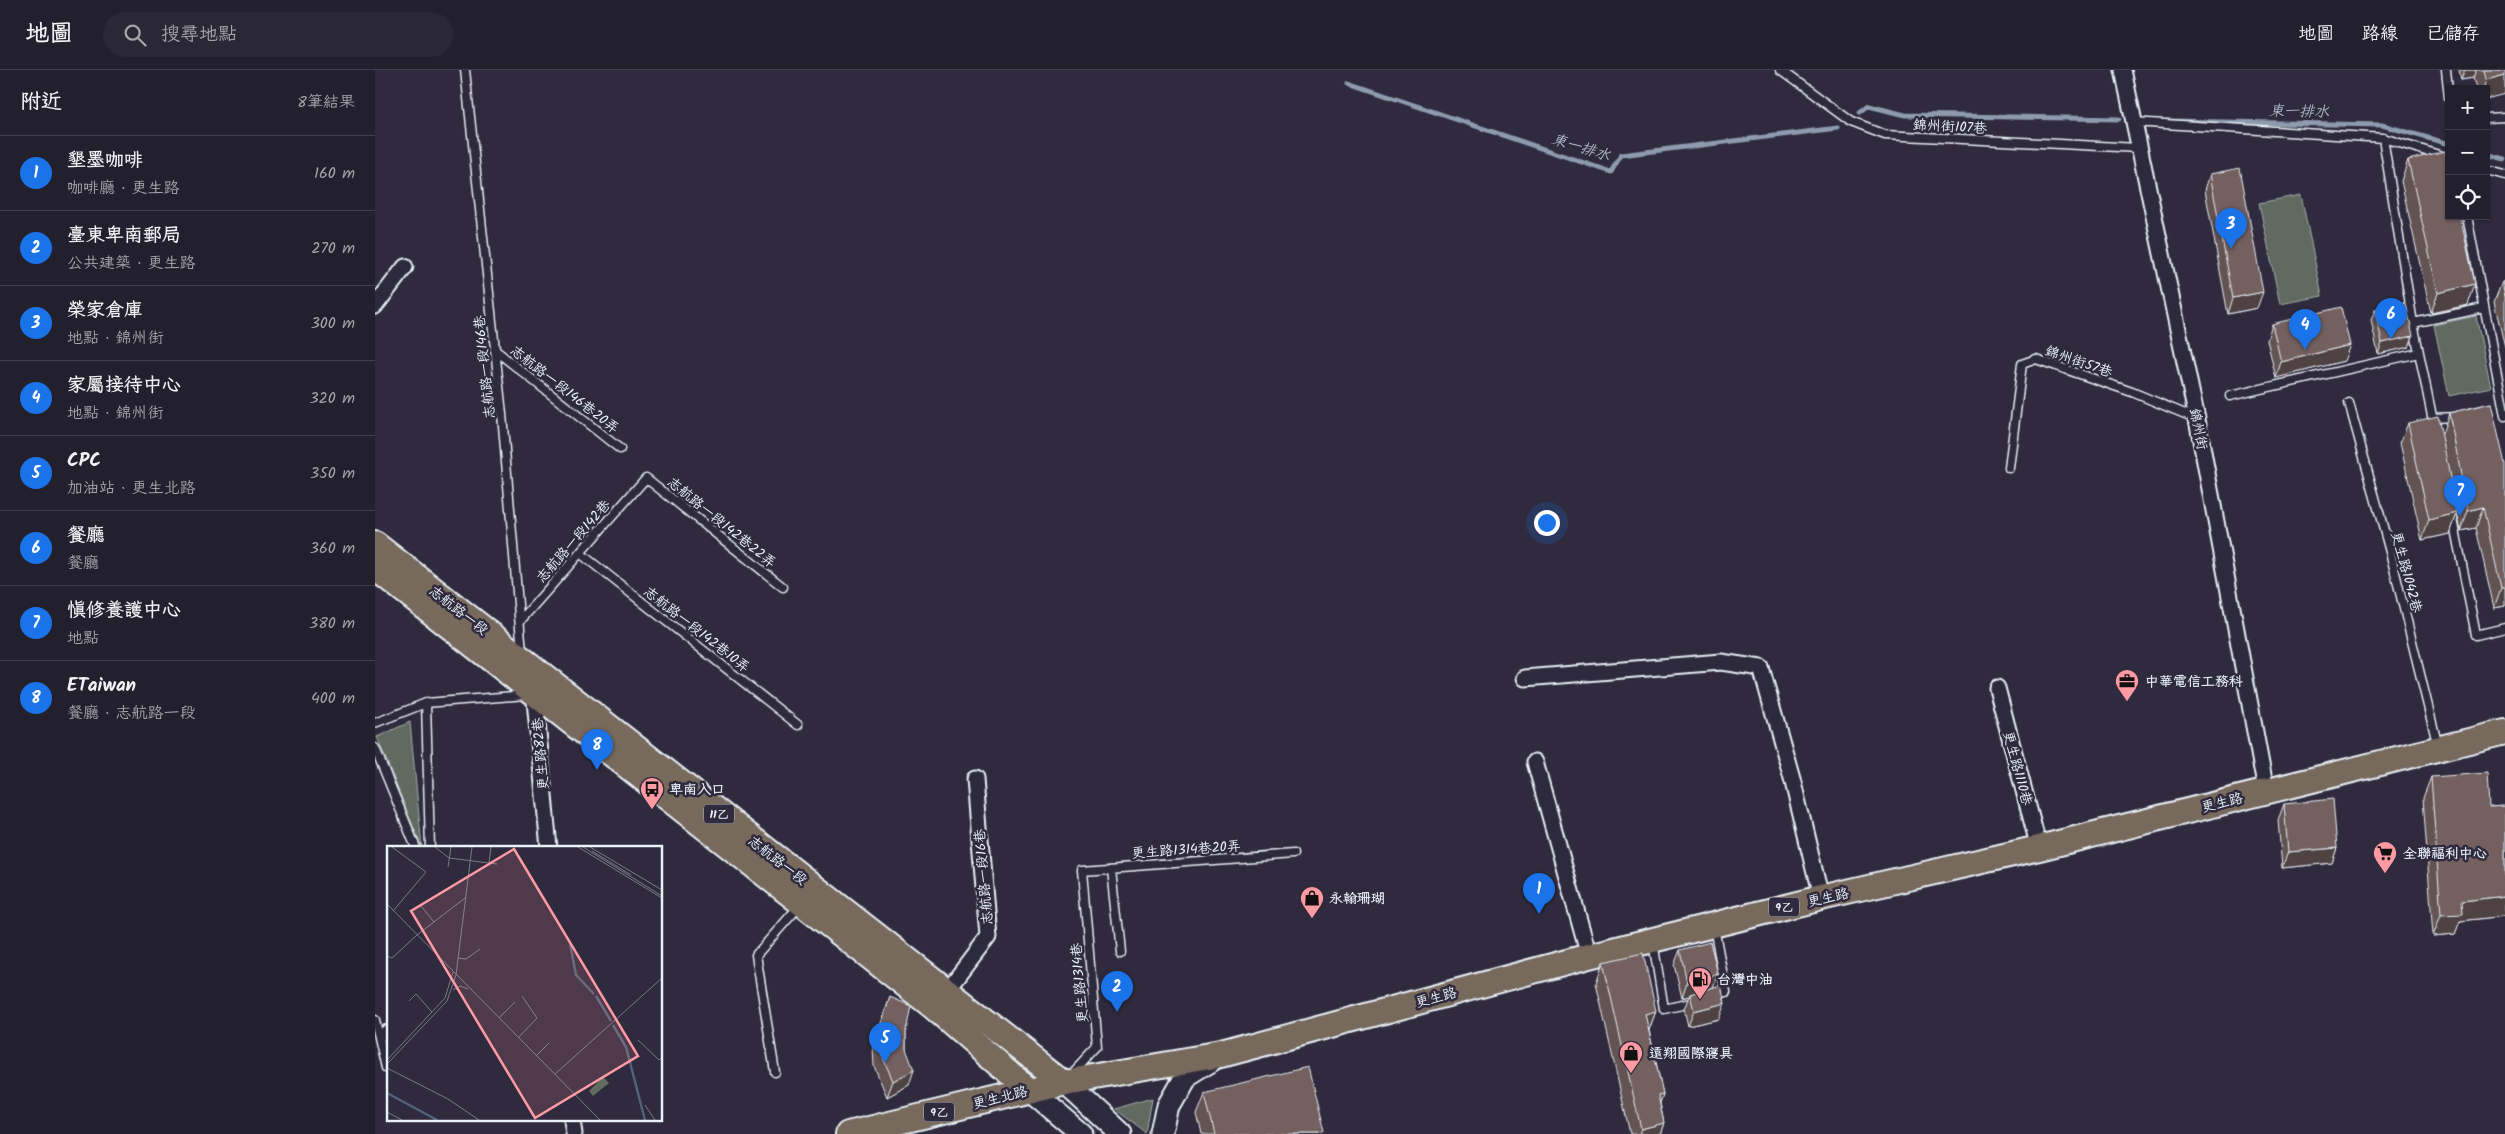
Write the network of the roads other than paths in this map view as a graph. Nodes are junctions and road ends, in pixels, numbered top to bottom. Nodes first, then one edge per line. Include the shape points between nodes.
1 (465, 70) edge
2 (1780, 70) edge
3 (2123, 70) edge
4 (2446, 70) edge
5 (2448, 85) edge
6 (2505, 117) edge
7 (2490, 118) edge
8 (2133, 122) junction
9 (2383, 138) junction
10 (2138, 148) junction
11 (2445, 157) edge
12 (2490, 171) edge
13 (2505, 176) edge
14 (2468, 220) edge
15 (405, 268) dead end
16 (375, 306) edge
17 (2484, 308) junction
18 (2414, 326) junction
19 (2406, 332) edge
20 (495, 350) junction
21 (2419, 353) junction
22 (2230, 396) dead end
23 (2349, 403) dead end
24 (2495, 416) edge
25 (2504, 416) edge
26 (2468, 417) edge
27 (2432, 418) junction
28 (2197, 419) junction
29 (2436, 436) edge
30 (620, 448) dead end
31 (2009, 468) dead end
32 (646, 478) joint
33 (2450, 503) edge
34 (375, 544) edge
35 (580, 553) junction
36 (375, 568) edge
37 (783, 587) dead end
38 (520, 621) junction
39 (2505, 628) edge
40 (523, 661) junction
41 (1525, 678) dead end
42 (1997, 688) dead end
43 (535, 694) junction
44 (425, 703) junction
45 (375, 723) edge
46 (798, 725) dead end
47 (2505, 732) edge
48 (375, 748) edge
49 (2438, 749) junction
50 (1535, 762) dead end
51 (975, 780) dead end
52 (2266, 791) junction
53 (415, 846) edge
54 (430, 846) edge
55 (549, 846) edge
56 (2039, 848) junction
57 (1293, 854) dead end
58 (1111, 868) junction
59 (1082, 870) joint
60 (1821, 898) junction
61 (801, 904) junction
62 (1714, 925) junction
63 (1652, 940) junction
64 (1120, 951) dead end
65 (1589, 956) junction
66 (947, 991) junction
67 (1709, 997) edge
68 (1700, 1000) edge
69 (375, 1020) edge
70 (1221, 1055) junction
71 (387, 1068) dead end
72 (775, 1072) dead end
73 (1064, 1082) junction
74 (1029, 1090) junction
75 (848, 1134) edge
76 (1081, 1134) edge
77 (1120, 1134) edge
78 (1163, 1134) edge

1 - 20 lane, 志航路一段146巷
2 - 10 lane, 錦州街107巷 via 1851,122 1885,135
3 - 8 street, 錦州街
4 - 5 lane
6 - 7 lane
8 - 9 lane
8 - 10 street, 錦州街
9 - 11 lane
9 - 18 lane
10 - 28 street, 錦州街
12 - 13 lane
14 - 17 lane
15 - 16 street
17 - 18 lane
17 - 25 lane
18 - 19 lane
18 - 21 lane
20 - 30 lane, 志航路一段146巷20弄
20 - 38 lane, 志航路一段146巷
21 - 22 lane
21 - 27 lane
23 - 49 lane, 更生路1042巷
24 - 25 lane
26 - 27 lane
27 - 29 lane
28 - 31 lane, 錦州街57巷 via 2132,392 2036,359 2022,364
28 - 52 street, 錦州街
32 - 35 lane, 志航路一段142巷
32 - 37 lane, 志航路一段142巷22弄
33 - 39 lane via 2477,635
34 - 40 main road, 志航路一段 / 11乙
35 - 38 lane, 志航路一段142巷
35 - 46 lane, 志航路一段142巷10弄
36 - 43 main road, 志航路一段 / 11乙
38 - 40 lane, 志航路一段146巷
40 - 43 street, 更生路82巷
40 - 66 main road, 志航路一段 / 11乙
41 - 60 street via 1721,662 1761,668
42 - 56 street, 更生路1110巷
43 - 44 lane
43 - 55 street, 更生路82巷
43 - 61 main road, 志航路一段 / 11乙
44 - 45 lane
44 - 54 lane
47 - 49 main road, 更生路 / 9乙
48 - 53 lane
49 - 52 main road, 更生路 / 9乙
50 - 65 street
51 - 66 street, 志航路一段16巷 via 988,937
52 - 56 main road, 更生路 / 9乙
56 - 60 main road, 更生路 / 9乙
57 - 58 lane, 更生路1314巷20弄
58 - 59 lane, 更生路1314巷20弄
58 - 64 lane
59 - 73 lane, 更生路1314巷 via 1097,1047
60 - 62 main road, 更生路 / 9乙
61 - 72 lane via 756,955
61 - 74 main road, 志航路一段 / 11乙 via 931,1005
62 - 63 main road, 更生路 / 9乙
62 - 67 lane via 1726,992
63 - 65 main road, 更生路 / 9乙
63 - 68 lane via 1663,1009
65 - 70 main road, 更生路 / 9乙
66 - 73 main road, 志航路一段 / 11乙
69 - 71 lane
70 - 73 main road, 更生路 / 9乙
70 - 78 street via 1185,1077 1169,1105
73 - 74 main road, 更生北路 / 9乙
73 - 77 street
74 - 75 main road, 更生北路 / 9乙
74 - 76 street

